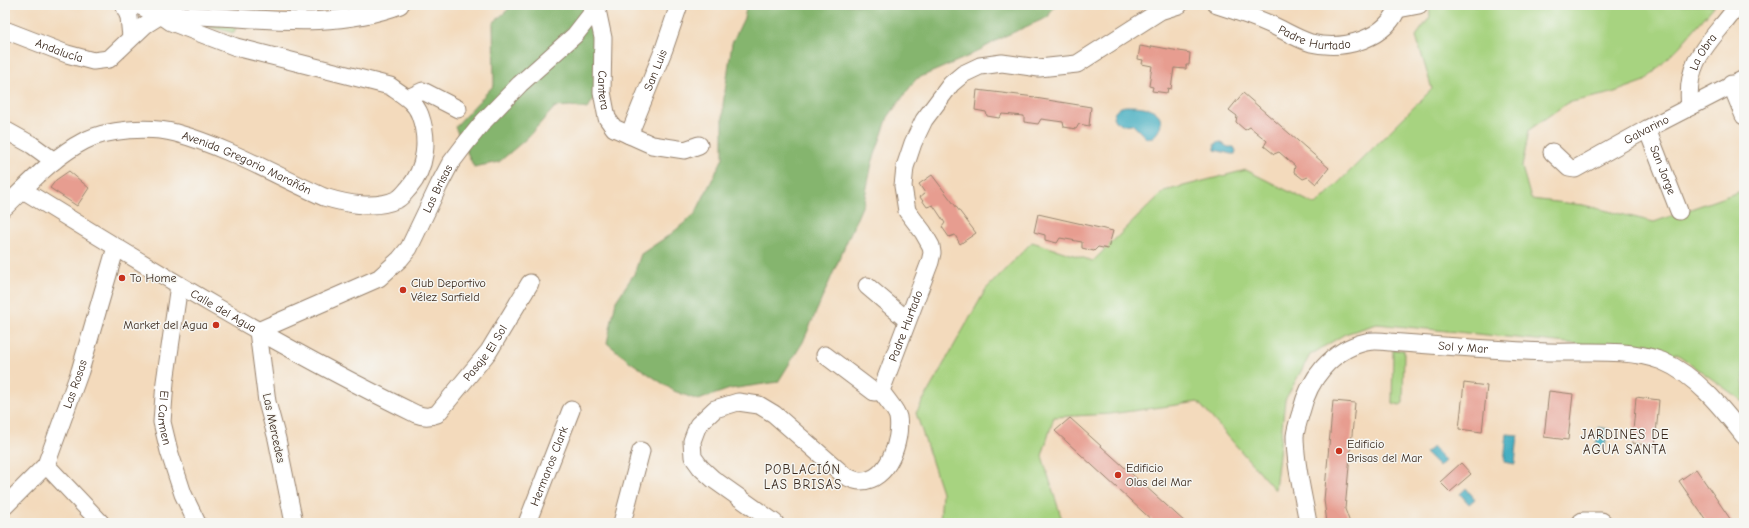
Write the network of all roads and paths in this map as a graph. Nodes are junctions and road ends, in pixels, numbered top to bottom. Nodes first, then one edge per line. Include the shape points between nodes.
1 (124, 5) edge
2 (137, 5) edge
3 (400, 5) edge
4 (680, 5) edge
5 (1179, 5) edge
6 (1217, 5) edge
7 (1419, 5) edge
8 (1738, 5) edge
9 (596, 7) edge
10 (1399, 7) edge
11 (161, 15) junction
12 (5, 30) edge
13 (131, 37) junction
14 (1738, 82) edge
15 (408, 98) junction
16 (1690, 107) junction
17 (458, 109) dead end
18 (1744, 116) edge
19 (1647, 129) junction
20 (5, 130) edge
21 (629, 135) junction
22 (699, 145) dead end
23 (1552, 152) dead end
24 (54, 161) junction
25 (23, 190) junction
26 (5, 207) edge
27 (1679, 211) dead end
28 (116, 247) junction
29 (530, 283) dead end
30 (179, 285) junction
31 (867, 286) dead end
32 (907, 320) junction
33 (258, 332) junction
34 (825, 355) dead end
35 (881, 391) junction
36 (571, 410) dead end
37 (431, 417) joint
38 (1744, 436) edge
39 (641, 451) dead end
40 (46, 465) junction
41 (5, 506) edge
42 (94, 521) edge
43 (197, 523) edge
44 (294, 523) edge
45 (527, 523) edge
46 (622, 523) edge
47 (775, 523) edge
48 (1308, 523) edge
49 (1583, 523) edge
50 (1601, 523) edge

1 - 13 street via 129,18
2 - 11 street, Avenida Gregorio Marañón
3 - 11 street via 385,11 338,20 292,22 196,14
4 - 21 street, San Luis
5 - 32 street, Padre Hurtado via 1160,11 1077,64 1039,68 1002,63 980,66 963,74 951,84 924,120 905,167 903,186 907,211 928,241 932,253
6 - 10 street, Padre Hurtado via 1311,42 1330,46 1351,44 1369,38 1386,26
7 - 10 street
8 - 16 street, La Obra via 1699,54 1688,93
9 - 21 street, Cantera via 603,38 602,92 607,118 614,128
9 - 33 street, Las Brisas via 574,35 501,104 466,144 446,171 409,248 400,259 379,278
11 - 13 street, Andalucía
11 - 15 street, Avenida Gregorio Marañón via 172,22 236,46 390,86
12 - 13 street, Andalucía via 67,54 93,61 109,59
14 - 16 street, Galvarino
14 - 18 street
15 - 17 street via 423,91
15 - 24 street, Avenida Gregorio Marañón via 420,114 424,136 424,160 412,184 400,198 389,202 368,205 342,203 216,147 175,133 152,130 112,131 85,141
16 - 19 street, Galvarino
19 - 23 street, Galvarino via 1575,169 1569,168
19 - 27 street, San Jorge
20 - 24 street
21 - 22 street, Cantera via 652,144 685,150
24 - 25 street, Avenida Gregorio Marañón
25 - 26 street, Avenida Gregorio Marañón
25 - 28 street, Calle del Agua
28 - 30 street, Calle del Agua
28 - 40 street, Las Rosas via 80,371
29 - 37 street, Pasaje El Sol via 489,351 437,414
30 - 33 street, Calle del Agua
30 - 43 street, El Carmen via 162,422 183,494
31 - 32 street
32 - 35 street, Padre Hurtado
33 - 37 street, Calle del Agua via 369,391 416,414
33 - 44 street, Las Mercedes via 268,402
34 - 35 street via 874,392
35 - 47 street via 898,416 897,442 884,468 876,476 866,480 858,481 845,476 774,414 759,405 738,402 715,409 698,425 692,441 693,457 701,468
36 - 45 street, Hermanos Clark
38 - 48 street, Sol y Mar via 1699,384 1662,361 1619,353 1548,352 1366,342 1333,357 1314,378 1304,398 1295,434 1296,457
39 - 46 street
40 - 41 street, Las Rosas
40 - 42 street
49 - 50 main road

